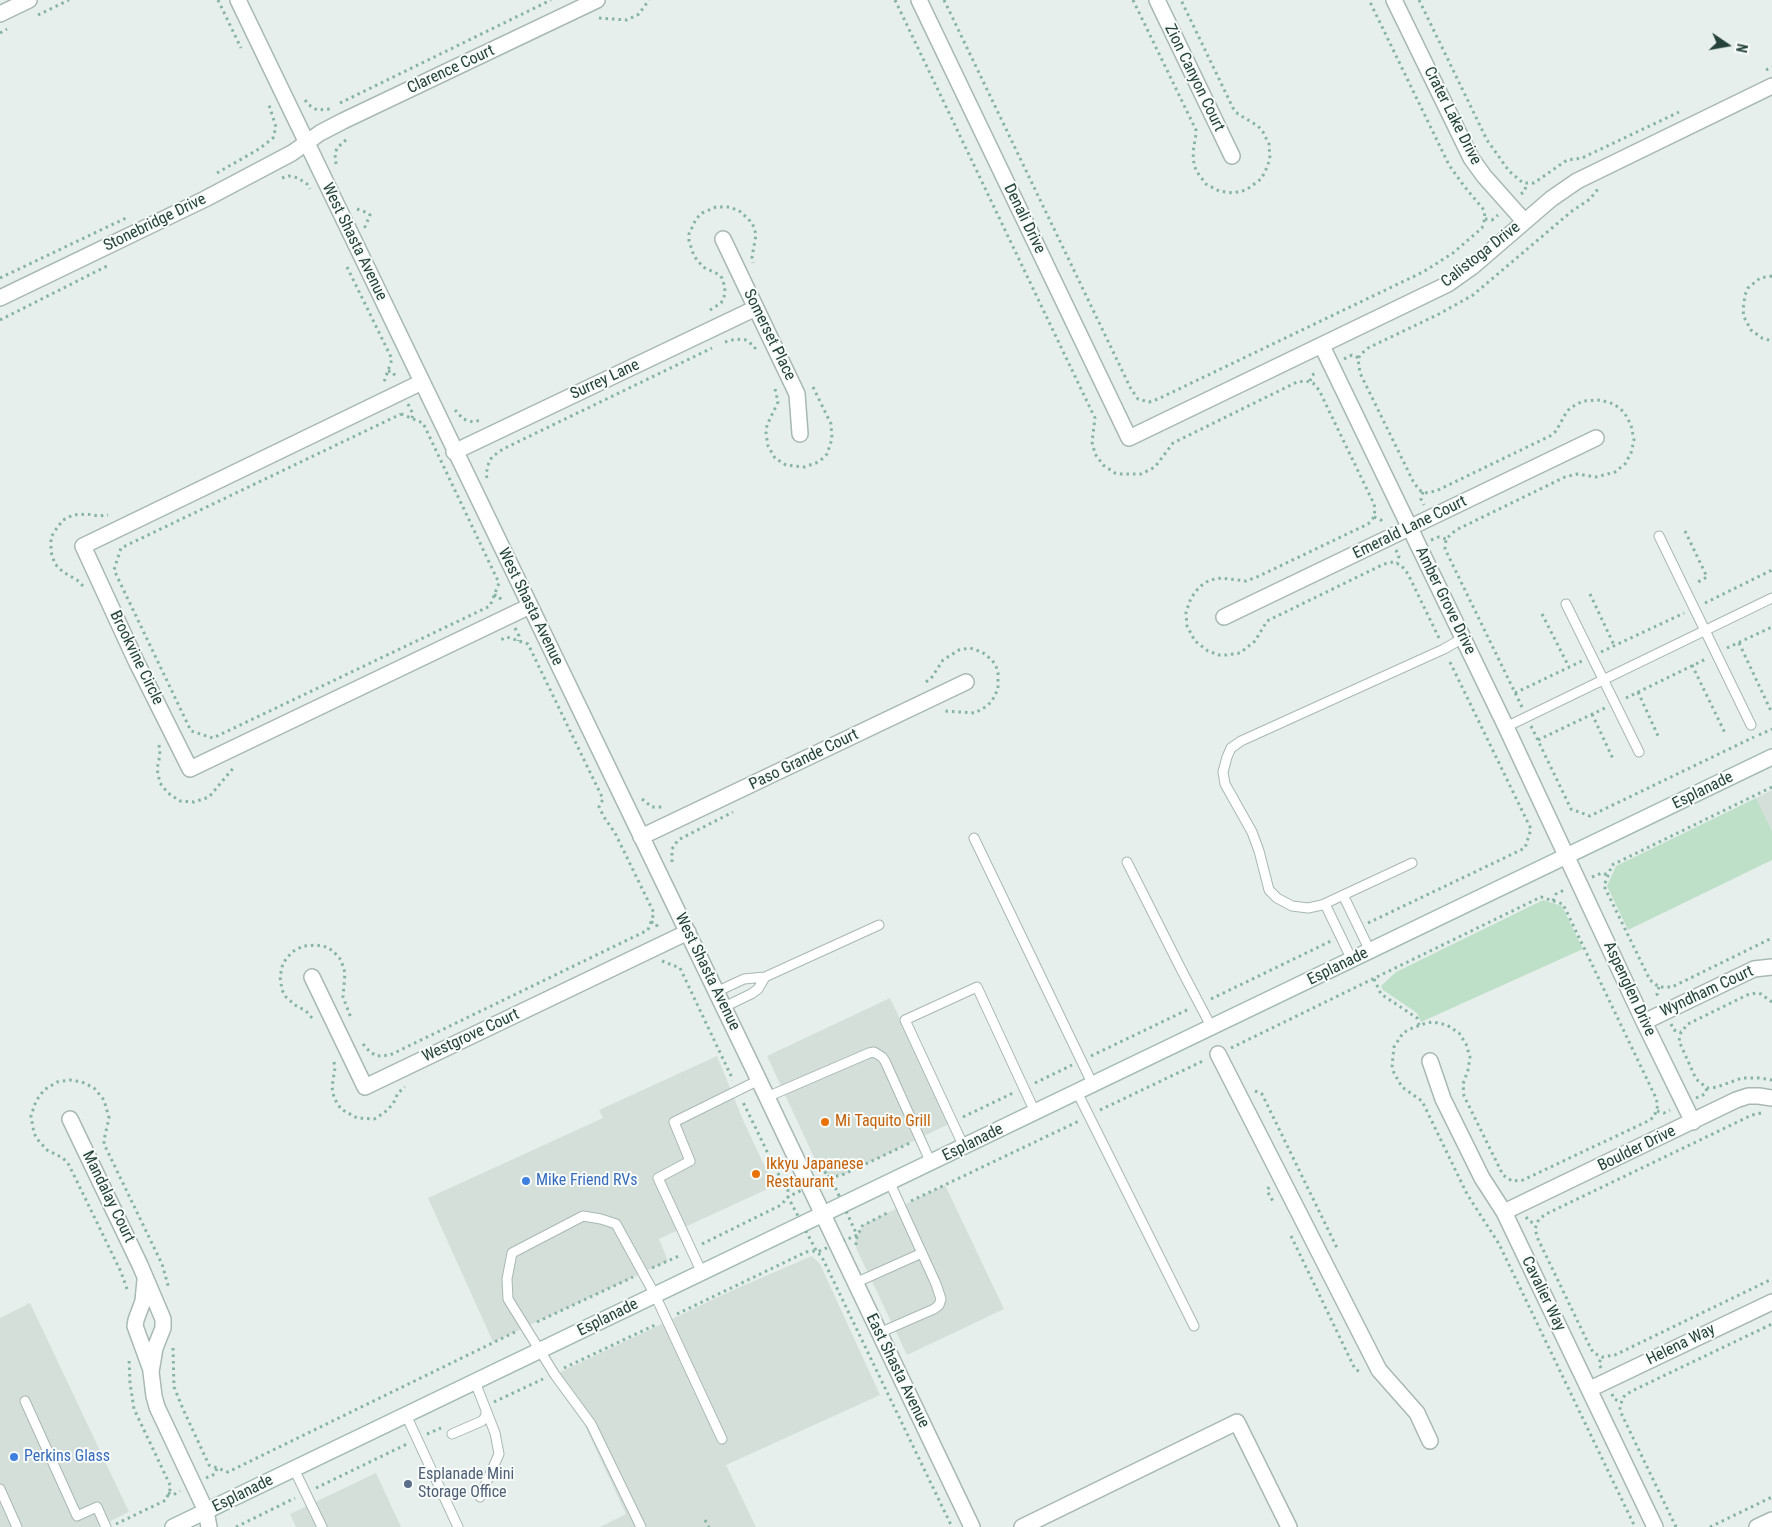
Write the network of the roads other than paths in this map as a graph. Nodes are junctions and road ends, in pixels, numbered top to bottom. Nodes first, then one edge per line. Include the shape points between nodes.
1 (29, 0) edge
2 (238, 0) edge
3 (597, 0) edge
4 (919, 0) edge
5 (1157, 0) edge
6 (1394, 0) edge
7 (0, 14) edge
8 (1772, 86) edge
9 (306, 143) junction
10 (1232, 156) dead end
11 (1524, 221) junction
12 (723, 239) dead end
13 (0, 298) edge
14 (756, 308) junction
15 (1322, 346) junction
16 (422, 382) junction
17 (800, 434) dead end
18 (1129, 438) joint
19 (1596, 438) dead end
20 (454, 452) junction
21 (1410, 528) junction
22 (1658, 536) dead end
23 (1772, 598) edge
24 (1566, 604) dead end
25 (530, 606) junction
26 (1224, 617) dead end
27 (1704, 631) junction
28 (1463, 638) junction
29 (1603, 680) junction
30 (966, 682) dead end
31 (1751, 725) dead end
32 (1506, 727) junction
33 (1640, 752) dead end
34 (1772, 758) edge
35 (641, 837) junction
36 (974, 838) dead end
37 (1568, 856) junction
38 (1127, 862) dead end
39 (1412, 863) dead end
40 (1343, 895) junction
41 (1325, 904) junction
42 (879, 925) dead end
43 (688, 932) junction
44 (1370, 951) junction
45 (1352, 960) junction
46 (1772, 968) edge
47 (312, 977) dead end
48 (765, 977) junction
49 (716, 992) junction
50 (724, 1007) junction
51 (1644, 1022) junction
52 (1212, 1028) junction
53 (1218, 1054) road end
54 (1430, 1061) dead end
55 (759, 1080) junction
56 (1093, 1085) junction
57 (1077, 1092) junction
58 (767, 1097) junction
59 (1772, 1098) edge
60 (1035, 1112) junction
61 (70, 1119) dead end
62 (1693, 1122) junction
63 (964, 1147) junction
64 (931, 1163) junction
65 (890, 1183) junction
66 (1504, 1212) junction
67 (823, 1214) junction
68 (922, 1253) junction
69 (702, 1273) junction
70 (145, 1276) junction
71 (855, 1284) junction
72 (655, 1295) junction
73 (1772, 1302) edge
74 (136, 1323) junction
75 (162, 1323) junction
76 (1194, 1326) dead end
77 (879, 1333) junction
78 (540, 1350) junction
79 (151, 1372) junction
80 (475, 1382) junction
81 (1590, 1389) junction
82 (25, 1401) dead end
83 (486, 1410) junction
84 (406, 1415) junction
85 (452, 1434) dead end
86 (722, 1439) dead end
87 (1430, 1441) dead end
88 (294, 1469) junction
89 (0, 1489) edge
90 (480, 1496) dead end
91 (206, 1511) junction
92 (1772, 1520) edge
93 (17, 1527) edge
94 (106, 1527) edge
95 (173, 1527) edge
96 (209, 1527) edge
97 (322, 1527) edge
98 (458, 1527) edge
99 (641, 1527) edge
100 (972, 1527) edge
101 (1022, 1527) edge
102 (1289, 1527) edge
103 (1655, 1527) edge
104 (1757, 1527) edge

1 - 7 street
2 - 9 street, West Shasta Avenue
3 - 9 street, Clarence Court via 343,121
4 - 18 street, Denali Drive
5 - 10 street, Zion Canyon Court
6 - 11 street, Crater Lake Drive via 1471,158
8 - 11 street, Calistoga Drive via 1577,181
9 - 13 street, Stonebridge Drive via 205,199
9 - 16 street, West Shasta Avenue
11 - 15 street, Calistoga Drive via 1448,284
12 - 14 street, Somerset Place
14 - 17 street, Somerset Place via 797,394
14 - 20 street, Surrey Lane
15 - 18 street, Calistoga Drive
15 - 21 street, Amber Grove Drive
16 - 20 street, West Shasta Avenue
16 - 25 street, Brookvine Circle via 83,546 136,661 190,770
19 - 21 street, Emerald Lane Court
20 - 25 street, West Shasta Avenue
21 - 26 street, Emerald Lane Court
21 - 28 street, Amber Grove Drive
22 - 27 lane
23 - 27 lane
24 - 29 lane
25 - 35 street, West Shasta Avenue
27 - 29 lane
27 - 31 lane
28 - 32 street, Amber Grove Drive
28 - 41 lane via 1231,748 1223,772 1225,784 1252,832 1269,890 1292,906 1308,908
29 - 32 lane
29 - 33 lane
30 - 35 street, Paso Grande Court
32 - 37 street, Amber Grove Drive
34 - 37 street, Esplanade
35 - 43 street, West Shasta Avenue
36 - 56 lane
37 - 44 street, Esplanade
37 - 51 street, Aspenglen Drive
38 - 52 lane
39 - 40 lane
40 - 41 lane
40 - 44 lane
41 - 45 lane
42 - 48 lane
43 - 47 street, Westgrove Court via 364,1086
43 - 49 street, West Shasta Avenue
44 - 45 street, Esplanade
45 - 52 street, Esplanade
46 - 51 street, Wyndham Court via 1754,968
48 - 49 lane via 744,979
48 - 50 lane via 758,989
49 - 50 street, West Shasta Avenue
50 - 55 street, West Shasta Avenue
51 - 62 street, Aspenglen Drive
52 - 56 street, Esplanade
53 - 87 street via 1379,1370 1417,1413
54 - 66 street, Cavalier Way via 1443,1099 1482,1178
55 - 58 street, West Shasta Avenue
55 - 69 lane via 674,1122 690,1161 658,1178
56 - 57 street, Esplanade
57 - 60 street, Esplanade
57 - 76 lane
58 - 64 lane via 874,1052 885,1061
58 - 67 street, West Shasta Avenue
59 - 62 street, Boulder Drive via 1748,1096
60 - 63 street, Esplanade
60 - 63 lane via 977,987 905,1020
61 - 70 street, Mandalay Court
62 - 66 street, Boulder Drive
63 - 64 street, Esplanade
64 - 65 street, Esplanade
65 - 67 street, Esplanade
65 - 68 lane
66 - 81 street, Cavalier Way
67 - 69 street, Esplanade
67 - 71 street, East Shasta Avenue
68 - 71 lane
68 - 77 lane via 939,1293 939,1305
69 - 72 street, Esplanade
70 - 74 street via 145,1294
70 - 75 street, Mandalay Court
71 - 77 street, East Shasta Avenue
72 - 78 street, Esplanade
72 - 78 lane via 616,1224 583,1216 512,1253 507,1279 508,1299
72 - 86 lane
73 - 81 street, Helena Way
74 - 75 street via 144,1310 149,1309 158,1312
74 - 75 street via 141,1336 147,1338 156,1336
74 - 79 street
75 - 79 street
77 - 100 street, East Shasta Avenue
78 - 80 street, Esplanade
78 - 99 lane via 591,1424
79 - 91 street via 157,1407
80 - 83 lane
80 - 84 street, Esplanade
81 - 103 street, Cavalier Way
82 - 94 lane via 77,1516 97,1507
83 - 85 lane via 482,1421
83 - 90 lane via 499,1454
84 - 88 street, Esplanade
84 - 98 lane
88 - 91 street, Esplanade
88 - 97 lane
89 - 93 lane
91 - 95 street, Esplanade
91 - 96 street
92 - 104 street
101 - 102 street via 1237,1422

